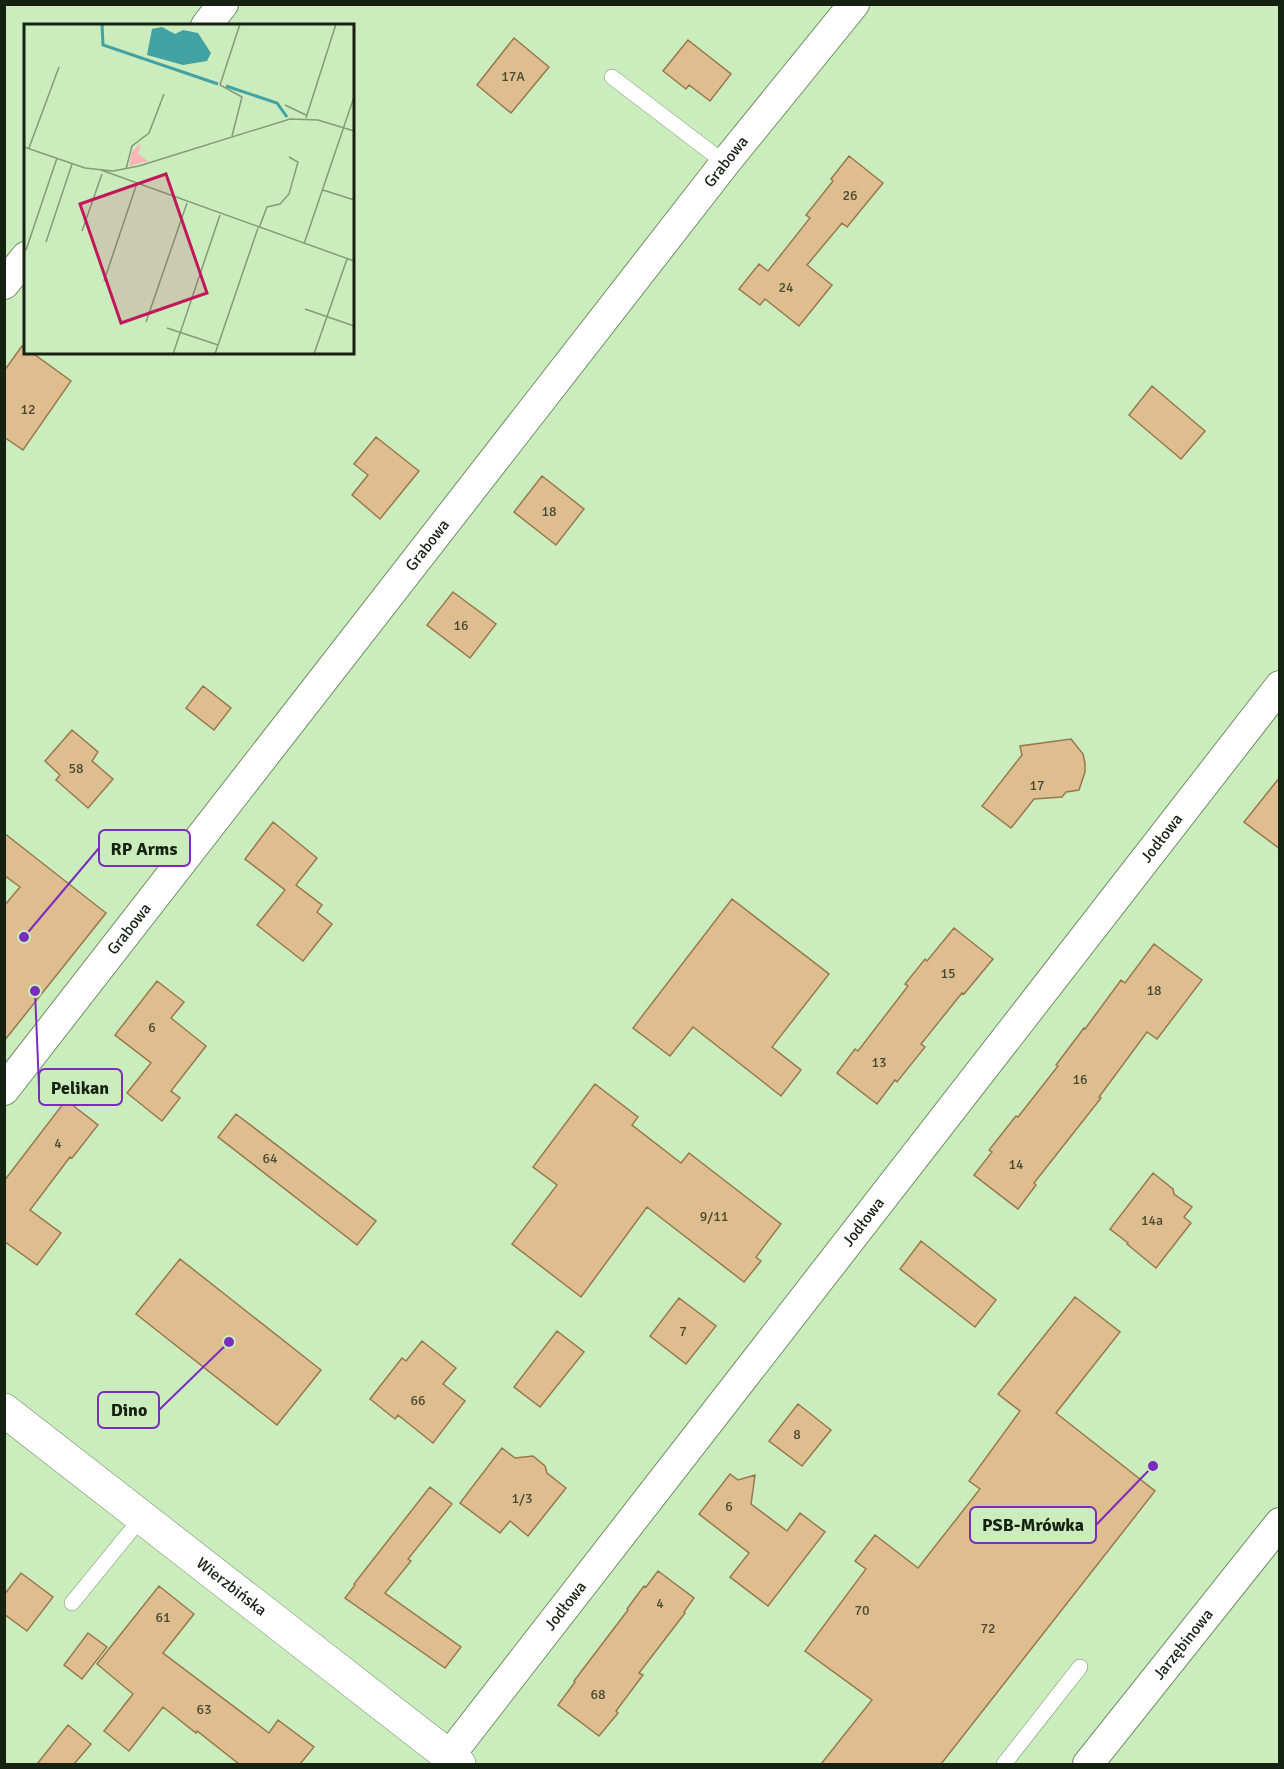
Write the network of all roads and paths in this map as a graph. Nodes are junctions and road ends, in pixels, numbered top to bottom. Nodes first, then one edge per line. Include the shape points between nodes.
1 (223, 4) edge
2 (854, 4) edge
3 (208, 24) edge
4 (612, 77) dead end
5 (725, 163) junction
6 (24, 259) edge
7 (4, 284) edge
8 (1280, 687) edge
9 (4, 1090) edge
10 (4, 1410) edge
11 (142, 1517) junction
12 (1280, 1523) edge
13 (72, 1603) dead end
14 (1080, 1667) dead end
15 (454, 1760) edge
16 (1004, 1764) edge
17 (1088, 1764) edge

1 - 3 street
2 - 5 street, Grabowa
4 - 5 lane
5 - 9 street, Grabowa
6 - 7 street
8 - 15 street, Jodłowa
10 - 11 street, Wierzbińska
11 - 13 lane
11 - 15 street, Wierzbińska
12 - 17 street, Jarzębinowa
14 - 16 lane

